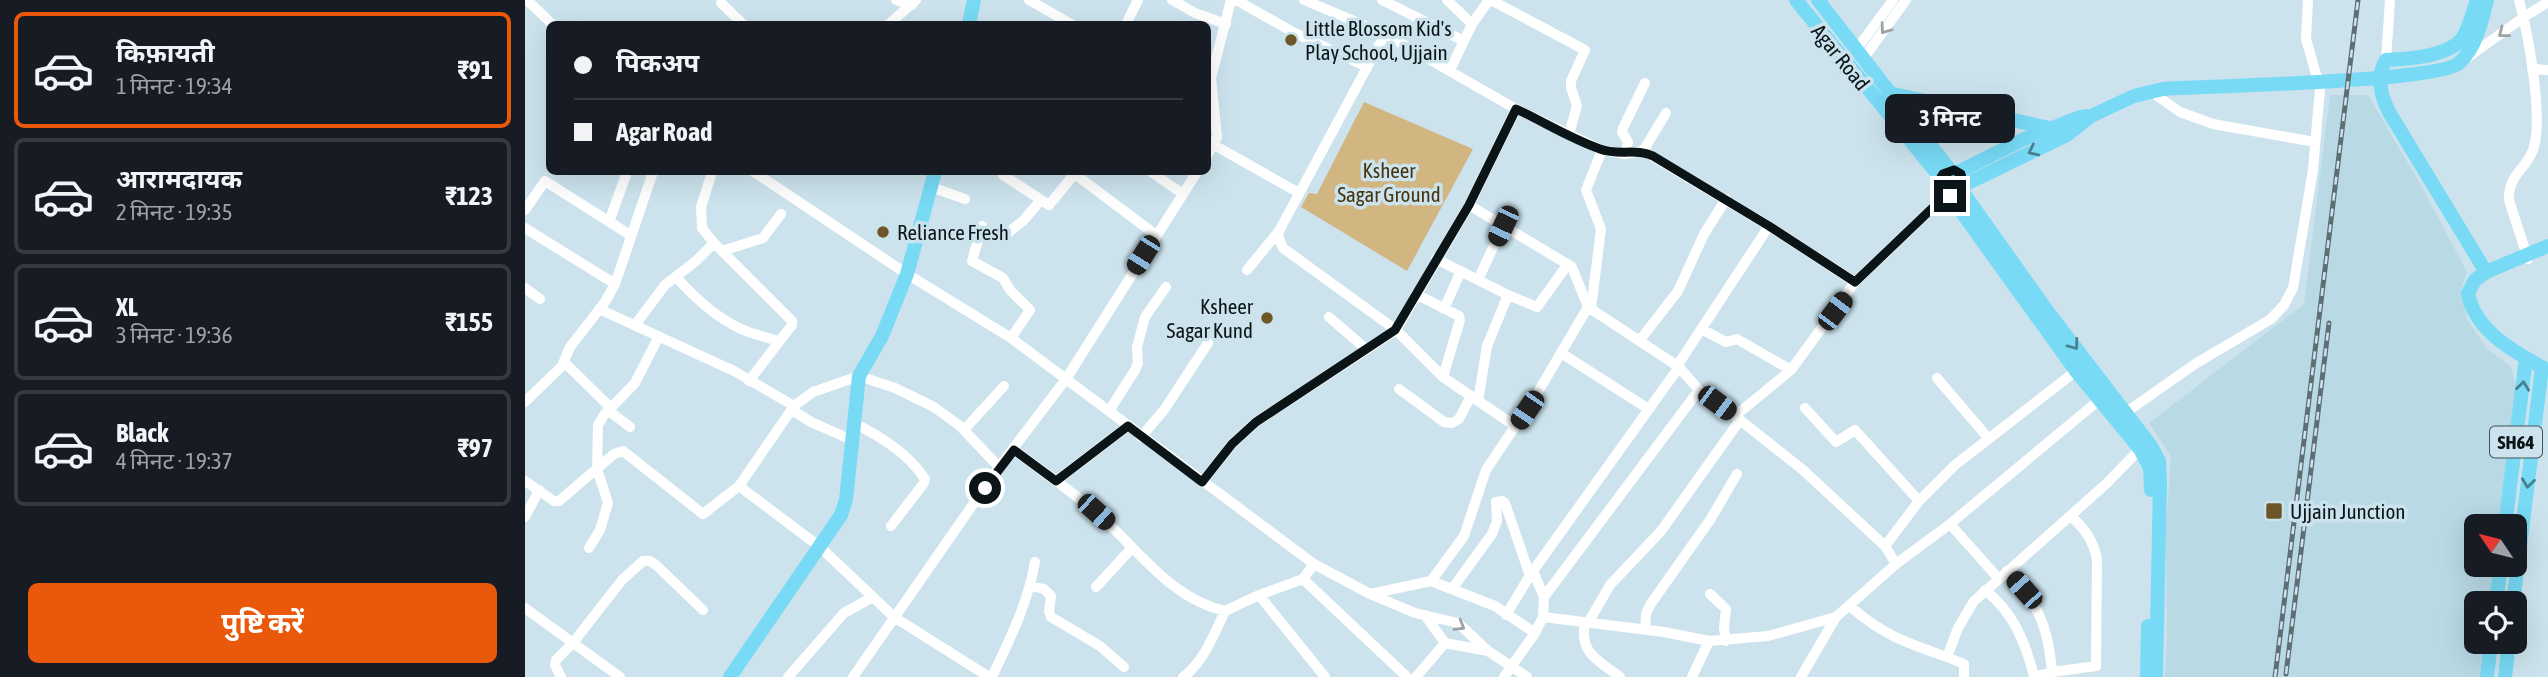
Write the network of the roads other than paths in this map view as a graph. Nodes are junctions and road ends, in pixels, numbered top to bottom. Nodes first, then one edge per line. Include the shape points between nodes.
1 (527, 0) edge
2 (896, 0) edge
3 (974, 0) edge
4 (1029, 0) edge
5 (1138, 0) edge
6 (1172, 0) edge
7 (1234, 0) edge
8 (1304, 0) edge
9 (1383, 0) edge
10 (1447, 0) edge
11 (1490, 0) edge
12 (1796, 0) edge
13 (1818, 0) edge
14 (1893, 0) edge
15 (1906, 0) edge
16 (2308, 0) edge
17 (2390, 0) edge
18 (2477, 0) edge
19 (2487, 0) edge
20 (2519, 0) edge
21 (2548, 2) edge
22 (721, 3) dead end
23 (914, 3) edge
24 (2524, 17) junction
25 (549, 21) edge
26 (740, 21) edge
27 (893, 21) edge
28 (970, 21) edge
29 (1066, 21) edge
30 (1133, 21) edge
31 (1226, 24) junction
32 (1472, 24) junction
33 (1385, 34) junction
34 (1464, 41) junction
35 (1860, 54) junction
36 (2386, 60) junction
37 (2458, 64) junction
38 (1367, 67) junction
39 (2532, 69) junction
40 (1211, 70) edge
41 (1451, 70) junction
42 (2548, 70) edge
43 (1645, 83) dead end
44 (2150, 91) junction
45 (1889, 93) junction
46 (1211, 108) edge
47 (1516, 109) junction
48 (1666, 113) dead end
49 (2091, 116) junction
50 (2049, 128) junction
51 (1569, 134) junction
52 (1213, 138) edge
53 (2315, 142) junction
54 (1602, 150) junction
55 (1643, 151) junction
56 (1625, 154) junction
57 (626, 175) edge
58 (652, 175) edge
59 (711, 175) edge
60 (758, 175) edge
61 (934, 175) edge
62 (1003, 175) dead end
63 (1072, 175) edge
64 (1078, 175) edge
65 (1155, 175) edge
66 (1195, 175) edge
67 (548, 176) edge
68 (1953, 184) junction
69 (931, 187) junction
70 (1299, 192) junction
71 (1183, 194) junction
72 (965, 199) dead end
73 (1726, 200) junction
74 (1040, 201) junction
75 (1469, 205) junction
76 (525, 210) edge
77 (781, 214) dead end
78 (609, 222) junction
79 (982, 226) dead end
80 (1503, 226) junction
81 (1769, 226) junction
82 (525, 228) edge
83 (1279, 231) junction
84 (1009, 232) dead end
85 (630, 235) junction
86 (1156, 235) junction
87 (2548, 246) edge
88 (718, 247) junction
89 (2548, 255) edge
90 (2525, 258) junction
91 (1436, 259) junction
92 (1568, 264) junction
93 (1247, 270) dead end
94 (1461, 271) junction
95 (2486, 272) junction
96 (907, 274) junction
97 (676, 276) junction
98 (1478, 280) junction
99 (1855, 282) junction
100 (615, 285) junction
101 (1166, 286) dead end
102 (525, 288) edge
103 (1416, 294) junction
104 (1508, 295) junction
105 (540, 299) dead end
106 (1589, 308) junction
107 (599, 309) junction
108 (1444, 309) junction
109 (1329, 317) dead end
110 (635, 326) junction
111 (1701, 329) junction
112 (1395, 330) junction
113 (659, 336) junction
114 (1011, 338) junction
115 (1640, 340) junction
116 (778, 341) junction
117 (1208, 343) dead end
118 (1366, 349) junction
119 (1562, 353) junction
120 (2526, 358) junction
121 (564, 362) junction
122 (1678, 366) junction
123 (2545, 368) edge
124 (1791, 370) junction
125 (2076, 372) junction
126 (859, 376) junction
127 (1443, 377) junction
128 (1937, 378) dead end
129 (1066, 379) junction
130 (749, 381) junction
131 (1004, 386) dead end
132 (1399, 389) dead end
133 (1699, 390) junction
134 (2104, 395) junction
135 (1474, 399) junction
136 (525, 402) edge
137 (793, 408) junction
138 (1647, 408) junction
139 (1805, 408) dead end
140 (610, 410) junction
141 (1109, 411) junction
142 (2125, 413) junction
143 (1737, 418) junction
144 (854, 423) junction
145 (1128, 426) junction
146 (1515, 426) junction
147 (630, 427) dead end
148 (964, 430) junction
149 (1141, 436) junction
150 (1989, 439) junction
151 (852, 440) junction
152 (2140, 449) junction
153 (1014, 450) junction
154 (999, 467) junction
155 (597, 469) junction
156 (1737, 474) dead end
157 (525, 481) edge
158 (1056, 481) junction
159 (1202, 482) junction
160 (739, 486) junction
161 (539, 491) junction
162 (1919, 502) junction
163 (2507, 514) edge
164 (2071, 516) junction
165 (525, 517) edge
166 (1950, 524) junction
167 (891, 526) dead end
168 (1885, 546) junction
169 (820, 547) junction
170 (589, 548) dead end
171 (1131, 549) junction
172 (1035, 562) dead end
173 (1896, 564) junction
174 (1314, 565) junction
175 (1531, 574) junction
176 (2003, 575) junction
177 (1303, 579) junction
178 (1431, 581) junction
179 (1031, 586) junction
180 (1096, 587) dead end
181 (1452, 589) junction
182 (1985, 590) junction
183 (2516, 591) edge
184 (1370, 594) junction
185 (1710, 594) dead end
186 (1259, 595) junction
187 (873, 597) junction
188 (1544, 597) junction
189 (1850, 606) junction
190 (525, 608) edge
191 (703, 610) dead end
192 (1225, 611) junction
193 (1425, 615) junction
194 (1506, 615) junction
195 (894, 617) junction
196 (1543, 617) junction
197 (1836, 618) junction
198 (1587, 623) junction
199 (1645, 630) junction
200 (1535, 633) junction
201 (1709, 641) junction
202 (1726, 641) junction
203 (572, 643) junction
204 (1445, 643) junction
205 (1488, 650) junction
206 (2490, 654) edge
207 (2508, 654) edge
208 (1947, 657) junction
209 (1124, 667) dead end
210 (1512, 667) junction
211 (2052, 672) junction
212 (1616, 676) edge
213 (2034, 676) edge
214 (2149, 676) edge
215 (561, 677) edge
216 (619, 677) edge
217 (730, 677) edge
218 (788, 677) edge
219 (853, 677) edge
220 (990, 677) edge
221 (1183, 677) edge
222 (1325, 677) edge
223 (1407, 677) edge
224 (1416, 677) edge
225 (1504, 677) edge
226 (1527, 677) edge
227 (1692, 677) edge
228 (1801, 677) edge
229 (1964, 677) edge
230 (2487, 677) edge
231 (2505, 677) edge

1 - 25 street
2 - 23 street
3 - 28 main road
4 - 29 street
5 - 30 street
6 - 31 street
7 - 31 street
7 - 38 street
8 - 33 street
9 - 34 street
10 - 32 street
11 - 32 street
11 - 51 street via 1585,50 1571,81 1577,106
12 - 68 main road, Agar Road
13 - 35 main road
14 - 35 street
15 -> 35 street
16 - 53 street via 2306,39 2320,88
17 - 36 street
18 - 36 main road via 2465,34 2450,48
19 - 37 main road via 2482,22
20 - 24 street
21 - 24 street
22 - 26 street
23 - 27 street
24 -> 37 street
24 - 39 street
31 - 40 street
32 - 34 street
33 - 38 street
33 - 41 street
34 - 41 street
35 - 45 main road
36 - 95 main road via 2381,67 2384,103
37 - 44 main road via 2377,78
38 - 70 street
39 - 42 street
39 - 90 street via 2534,147 2509,189
41 - 47 street
43 - 56 street via 1623,128 1628,142
44 - 49 main road
44 - 53 street via 2180,112 2213,124
45 - 50 main road
45 - 68 main road
46 - 52 street
47 - 51 street
47 - 75 street
48 - 55 street
49 - 50 main road
49 -> 68 main road via 2067,135
50 - 68 main road
51 - 54 street
52 - 70 street
53 - 142 street via 2293,288 2284,305 2271,319
54 - 56 street
54 - 106 street via 1586,190 1601,229
55 - 56 street
55 - 73 street
57 - 78 street
58 - 85 street
59 - 88 street via 701,207 702,228
60 - 96 street
61 - 69 main road
62 - 74 street
63 - 74 street via 1051,204
64 - 86 street
65 - 71 street
66 - 71 street
67 - 76 street
67 - 78 street
68 - 99 street
68 - 125 main road
68 -> 134 main road
69 - 72 street
69 - 96 main road
70 - 83 street
71 - 86 street
73 - 81 street
73 - 115 street via 1678,291
74 - 84 street
75 - 80 street
75 - 91 street
77 - 88 street via 764,238
78 - 85 street
79 - 114 street via 972,261 1003,278 1030,310
80 - 92 street
80 - 98 street
81 - 99 street
81 - 111 street
82 - 100 street
83 - 93 street
83 - 112 street via 1283,248
85 - 100 street
86 - 129 street
87 - 90 main road
88 - 97 street
88 - 116 street via 792,321
89 - 90 main road
90 - 95 main road
91 - 94 street
91 - 103 street
92 - 104 street via 1537,307
92 - 106 street
94 - 98 street
94 - 108 street
95 - 120 main road, SH64 via 2470,286 2469,302 2489,330
96 - 114 street
96 - 126 main road via 882,336
97 - 110 street
97 - 116 street via 696,299 729,323
98 - 104 street
99 - 124 street
100 - 107 street
101 - 141 street via 1145,317 1135,370
102 - 105 street
103 - 108 street
103 - 112 street
104 - 135 street via 1487,346
106 - 115 street
106 - 119 street
107 - 110 street
107 - 121 street
108 - 127 street via 1460,320
109 - 118 street
110 - 113 street
111 - 122 street
111 - 124 street via 1726,342 1737,339
112 - 118 street
112 - 127 street
113 - 130 street
113 - 140 street via 635,383
114 - 129 street
115 - 122 street
116 - 130 street
117 - 149 street
118 - 159 street via 1256,422
119 - 138 street
119 - 146 street
120 - 123 main road, SH64
163 -> 120 main road, SH64
121 - 136 street
121 - 140 street
122 - 133 street
122 - 138 street
123 -> 183 main road, SH64
124 - 143 street
125 - 134 main road
125 - 150 street
126 - 137 street via 813,392
126 - 144 main road
126 - 148 street via 935,407
127 - 135 street
128 - 150 street
129 - 141 street
129 - 153 street
130 - 137 street
131 - 148 street
132 - 135 street via 1444,422 1459,419
133 - 143 street
133 - 188 street
134 - 142 main road
134 - 152 main road
134 - 166 street
135 - 146 street
137 - 151 street via 811,422
137 - 160 street
138 - 175 street
139 - 162 street via 1836,442 1855,429
140 - 147 street
140 - 155 street via 598,425
141 - 145 street
142 - 214 main road via 2151,446 2160,468
143 - 168 street via 1803,470
143 - 198 street via 1661,531 1610,584
144 - 151 main road
144 - 167 street via 901,452 925,479
145 - 149 street
145 - 158 street
146 - 178 street via 1486,470 1465,536
148 - 154 street
149 - 159 street
150 - 162 street
151 - 169 main road via 846,500
152 - 164 street
152 - 214 main road via 2152,482
153 - 154 street
153 - 158 street
154 - 195 street
155 - 160 street via 623,451 703,514
155 - 161 street via 559,501
155 - 170 street via 608,503
156 - 199 street via 1650,605
157 - 161 street
158 - 171 street via 1116,530
159 - 174 street
160 - 169 street
161 - 165 street
162 - 168 street
164 - 176 street
164 - 211 street via 2093,542 2097,559 2096,666
166 - 173 street
166 - 176 street
168 - 173 street
169 - 187 street
169 - 217 main road
171 - 180 street
171 - 192 street via 1195,601
172 - 179 street
173 - 189 street
174 - 177 street
174 - 184 street
175 - 181 street via 1504,502 1496,502 1495,528
175 - 188 street
175 - 194 street
176 - 182 street
176 - 211 street via 2024,590 2041,617 2050,643
177 - 186 street
177 - 223 street
178 - 181 street
178 - 184 street
179 - 209 street via 1051,596 1051,617 1100,646
179 - 220 street
181 - 194 street
182 - 208 street via 1958,628
182 - 213 street via 2012,618
184 - 193 street
185 - 202 street via 1726,609
186 - 192 street
186 - 222 street
187 - 195 street
187 - 218 street via 844,613
188 - 196 street
189 - 197 street
189 - 208 street via 1890,636
190 - 203 street
191 - 203 street via 646,560 622,580
192 - 221 street via 1208,647
193 - 204 street
193 -> 205 street via 1458,623
194 - 200 street
195 - 219 street
195 - 220 street
196 - 198 street
196 - 200 street
197 - 202 street
197 - 228 street
198 - 199 street
198 - 212 street via 1587,651
199 - 201 street
200 - 210 street
201 - 202 street
201 - 227 street
203 - 215 street via 554,663
203 - 216 street
204 - 205 street
204 - 224 street
205 - 210 street
206 - 230 main road
207 - 231 main road
208 - 229 street via 1964,664
210 - 225 street
210 - 226 street
211 - 213 street

